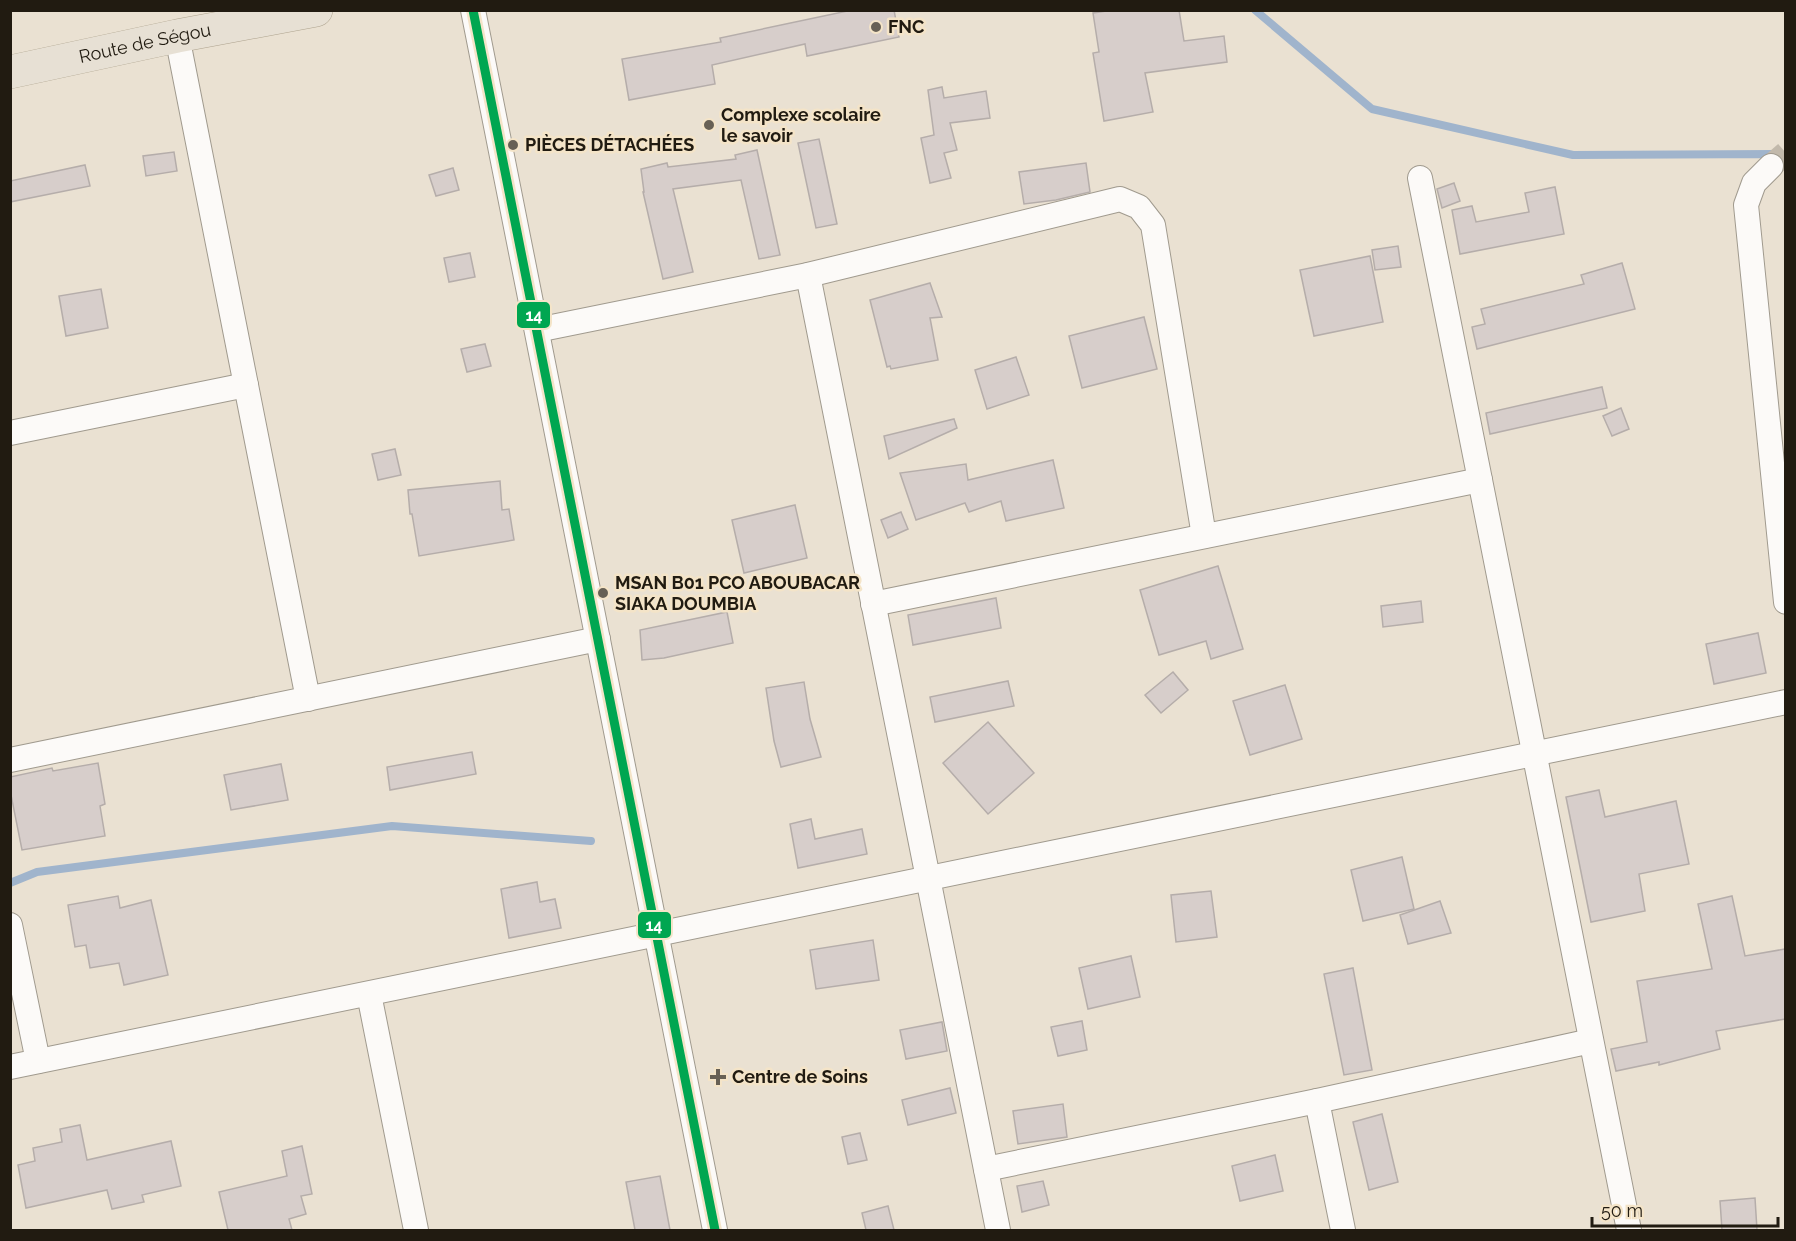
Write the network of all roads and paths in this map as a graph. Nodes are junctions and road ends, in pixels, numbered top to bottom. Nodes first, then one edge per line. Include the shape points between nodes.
1 (316, 10) edge
2 (473, 10) edge
3 (177, 36) junction
4 (10, 72) edge
5 (1771, 166) tunnel mouth
6 (1420, 178) dead end
7 (808, 275) junction
8 (537, 330) junction
9 (246, 385) junction
10 (10, 433) edge
11 (1480, 480) junction
12 (1204, 536) junction
13 (1785, 602) edge
14 (873, 604) junction
15 (598, 639) junction
16 (308, 699) junction
17 (1785, 702) edge
18 (1535, 754) junction
19 (10, 760) edge
20 (928, 879) junction
21 (10, 924) edge
22 (656, 934) junction
23 (369, 993) junction
24 (1592, 1041) junction
25 (38, 1061) junction
26 (10, 1067) edge
27 (1317, 1101) junction
28 (986, 1169) junction
29 (416, 1230) edge
30 (715, 1230) edge
31 (998, 1230) edge
32 (1343, 1230) edge
33 (1629, 1230) edge

1 - 3 highway, Route de Ségou
2 - 8 street
3 - 4 highway, Route de Ségou
3 - 9 street
5 - 13 street via 1754,183 1746,205
6 - 11 street
7 - 8 street
7 - 12 street via 1120,199 1139,207 1154,225
7 - 14 street
8 - 15 street
9 - 10 street
9 - 16 street
11 - 12 street
11 - 18 street
12 - 14 street
14 - 20 street
15 - 16 street
15 - 22 street
16 - 19 street
17 - 18 street
18 - 20 street
18 - 24 street
20 - 22 street
20 - 28 street
21 - 25 street
22 - 23 street
22 - 30 street
23 - 25 street
23 - 29 street
24 - 27 street
24 - 33 street
25 - 26 street
27 - 28 street
27 - 32 street
28 - 31 street

